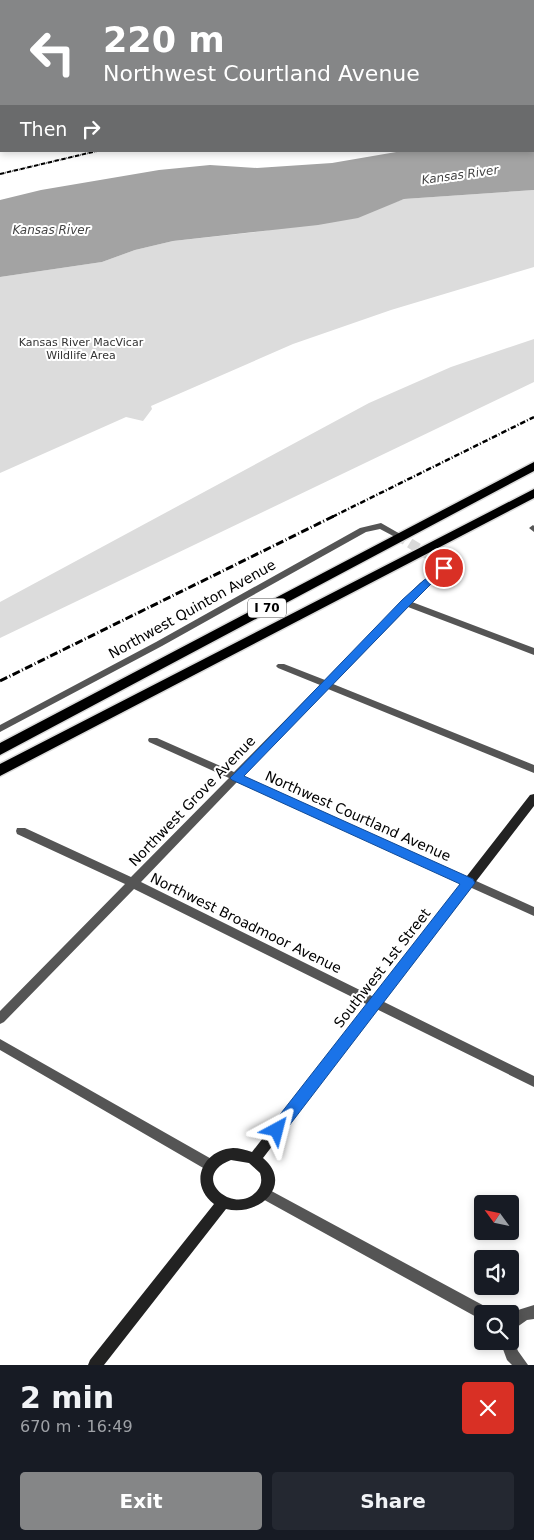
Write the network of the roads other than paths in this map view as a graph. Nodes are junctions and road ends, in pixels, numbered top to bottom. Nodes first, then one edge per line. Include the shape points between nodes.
1 (534, 466) edge
2 (534, 493) edge
3 (397, 535) tunnel mouth
4 (432, 557) tunnel mouth
5 (406, 602) junction
6 (534, 652) edge
7 (281, 666) dead end
8 (327, 685) junction
9 (0, 729) edge
10 (154, 740) dead end
11 (0, 750) edge
12 (534, 769) edge
13 (0, 771) edge
14 (236, 778) junction
15 (534, 798) edge
16 (21, 831) dead end
17 (132, 883) junction
18 (468, 883) junction
19 (534, 912) edge
20 (375, 1003) junction
21 (0, 1020) edge
22 (0, 1044) edge
23 (534, 1082) edge
24 (255, 1158) junction
25 (210, 1165) junction
26 (264, 1193) junction
27 (223, 1202) junction
28 (474, 1308) edge
29 (534, 1312) edge
30 (519, 1318) edge
31 (510, 1350) edge
32 (95, 1365) edge
33 (521, 1365) edge

1 - 11 highway, I 70
2 - 13 highway, I 70
3 - 9 street, Northwest Quinton Avenue via 381,526 363,530
4 - 5 street via 444,566 444,572 427,582
5 - 6 street
5 - 8 street, Northwest Grove Avenue
7 - 8 street
8 - 12 street
8 - 14 street, Northwest Grove Avenue
10 - 14 street, Northwest Courtland Avenue
14 - 17 street, Northwest Grove Avenue
14 - 18 street, Northwest Courtland Avenue
15 - 18 street, Southwest 1st Street
16 - 17 street, Northwest Broadmoor Avenue
17 - 20 street, Northwest Broadmoor Avenue
17 - 21 street, Northwest Grove Avenue
18 - 19 street, Northwest Courtland Avenue
18 - 20 street, Southwest 1st Street
20 - 23 street, Northwest Broadmoor Avenue
20 - 24 street, Southwest 1st Street
22 - 25 street
24 - 25 street via 232,1154 222,1156
24 - 26 street via 267,1174 268,1184
25 - 27 street via 206,1175 209,1188
26 - 27 street via 251,1203
26 - 28 street
27 - 32 street
29 - 30 street
31 - 33 street

